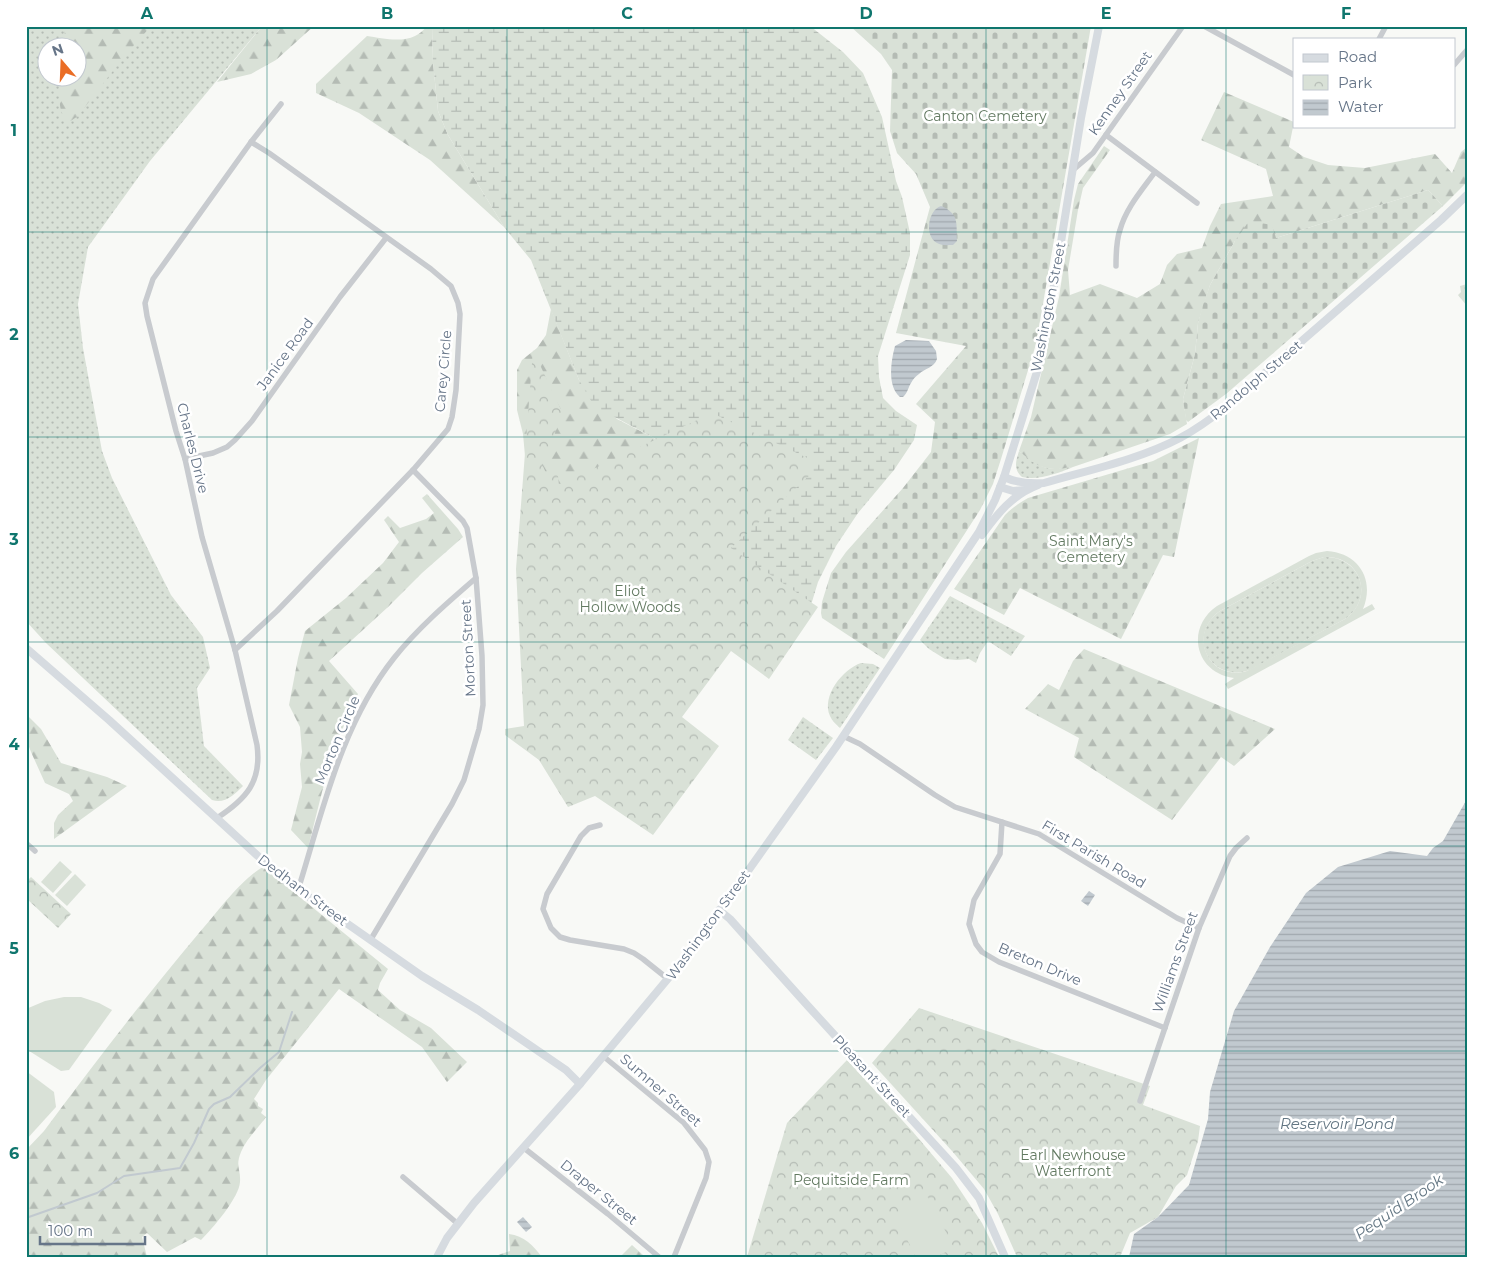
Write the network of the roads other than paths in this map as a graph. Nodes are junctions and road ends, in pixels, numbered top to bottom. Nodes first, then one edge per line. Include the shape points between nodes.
1 (1099, 26) edge
2 (1183, 26) edge
3 (1204, 26) edge
4 (1386, 26) edge
5 (1380, 38) edge
6 (1467, 50) edge
7 (1456, 63) edge
8 (1293, 74) edge
9 (282, 104) dead end
10 (1106, 135) junction
11 (251, 142) junction
12 (1073, 170) junction
13 (1155, 172) junction
14 (1467, 195) edge
15 (1197, 203) dead end
16 (386, 238) junction
17 (1116, 266) dead end
18 (185, 459) junction
19 (413, 470) junction
20 (1004, 477) junction
21 (1044, 483) junction
22 (1000, 487) junction
23 (1029, 488) junction
24 (952, 573) junction
25 (476, 578) junction
26 (26, 648) edge
27 (235, 650) junction
28 (843, 736) junction
29 (216, 818) junction
30 (1002, 822) junction
31 (600, 825) dead end
32 (1247, 838) dead end
33 (26, 843) edge
34 (35, 851) dead end
35 (298, 890) junction
36 (719, 910) junction
37 (1199, 928) junction
38 (371, 939) junction
39 (668, 979) junction
40 (1165, 1028) junction
41 (603, 1056) junction
42 (580, 1084) junction
43 (1140, 1101) dead end
44 (524, 1148) junction
45 (403, 1178) dead end
46 (458, 1224) junction
47 (437, 1257) edge
48 (659, 1257) edge
49 (674, 1257) edge
50 (1005, 1257) edge

1 - 12 main road, Washington Street
2 - 10 street, Kenney Street
3 - 8 street
4 - 5 street
6 - 7 street
9 - 11 street, Charles Drive
10 - 12 street, Kenney Street via 1093,153
10 - 13 street
11 - 16 street, Carey Circle
11 - 18 street, Charles Drive via 153,278 145,304
12 - 20 main road, Washington Street via 1040,359
13 - 15 street
13 - 17 street via 1126,215 1116,248
14 - 21 main road, Randolph Street via 1228,406 1202,425 1152,450
16 - 18 street, Janice Road via 235,440 213,453
16 - 19 street, Carey Circle via 451,286 460,314 452,417 448,429
18 - 27 street, Charles Drive via 202,537
19 - 25 street, Morton Street via 463,521
19 - 27 street, Carey Circle
20 - 21 main road, Randolph Street via 1014,482
20 - 22 main road, Washington Street
21 - 23 main road, Washington Street
22 - 23 main road via 1013,491
22 - 24 main road, Washington Street via 979,532
23 - 24 main road, Washington Street via 1006,504
24 - 28 main road, Washington Street
25 - 35 street, Morton Circle via 412,637 393,660 359,714 323,806
25 - 38 street, Morton Street via 484,690 480,729 464,780 452,804
26 - 29 main road, Dedham Street
27 - 29 street, Charles Drive via 259,758 258,772 244,798
28 - 30 street, First Parish Road via 955,807
28 - 36 main road, Washington Street
29 - 35 main road, Dedham Street
30 - 37 street, First Parish Road via 1039,834 1177,918
30 - 40 street, Breton Drive via 1000,854 974,900 969,924 982,952 999,962
31 - 39 street via 589,828 581,836 547,894 543,909 546,919 560,937 624,949
32 - 37 street, Williams Street via 1230,856
33 - 34 street
35 - 38 main road, Dedham Street
36 - 39 main road, Washington Street
36 - 50 main road, Pleasant Street via 956,1168 979,1198
37 - 40 street, Williams Street
38 - 42 main road, Dedham Street via 566,1070
39 - 41 main road, Washington Street
40 - 43 street, Williams Street
41 - 42 main road, Washington Street
41 - 49 street, Sumner Street via 684,1124 705,1150 708,1162 706,1178
42 - 44 main road, Washington Street
44 - 46 main road, Washington Street
44 - 48 street, Draper Street
45 - 46 street
46 - 47 main road, Washington Street

